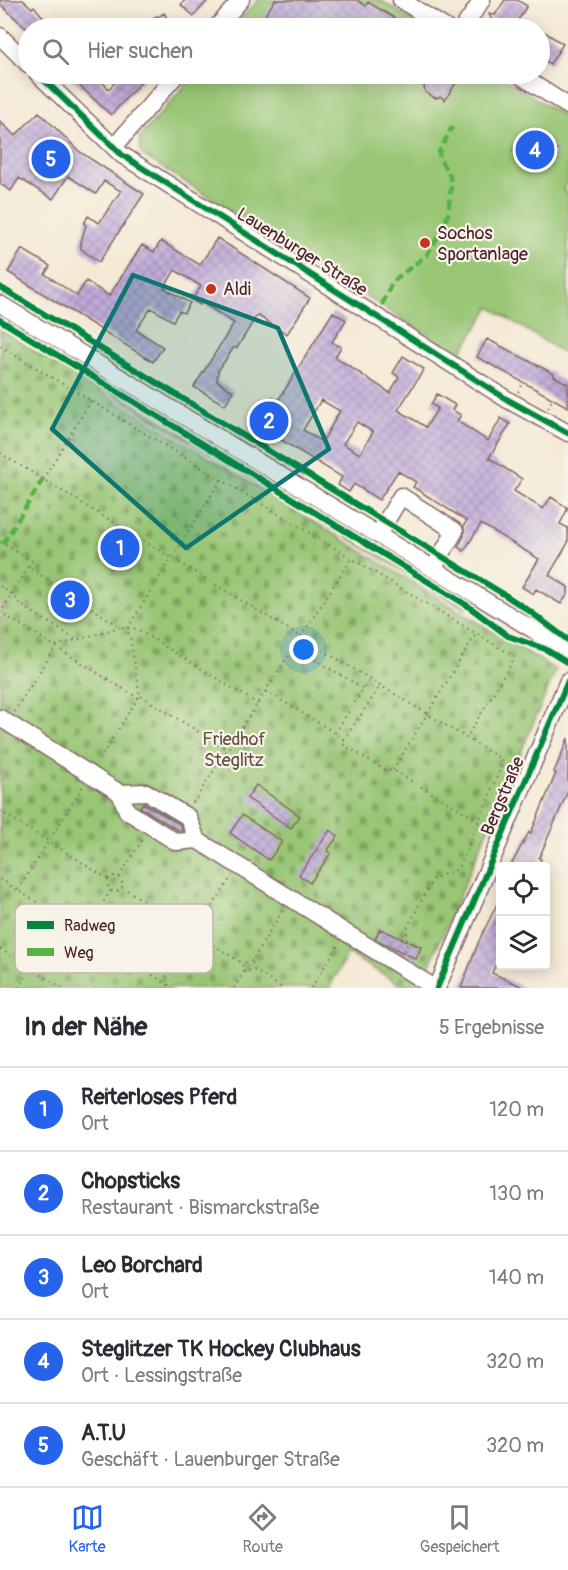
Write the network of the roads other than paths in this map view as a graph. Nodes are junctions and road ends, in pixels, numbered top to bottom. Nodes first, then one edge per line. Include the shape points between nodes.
1 (241, 0) edge
2 (401, 0) edge
3 (482, 0) edge
4 (225, 18) edge
5 (430, 18) edge
6 (470, 18) edge
7 (0, 36) edge
8 (18, 54) edge
9 (48, 84) edge
10 (168, 84) edge
11 (534, 84) edge
12 (568, 106) edge
13 (114, 147) junction
14 (0, 304) edge
15 (568, 433) edge
16 (378, 535) junction
17 (433, 569) junction
18 (568, 651) edge
19 (568, 681) edge
20 (4, 721) edge
21 (120, 793) junction
22 (197, 840) junction
23 (436, 988) edge

1 - 4 street
2 - 5 street
3 - 6 street
7 - 8 street
9 - 13 street, Lauenburger Straße
10 - 13 street
11 - 12 street
13 - 15 street, Lauenburger Straße via 508,400
14 - 16 street
16 - 17 street
16 - 17 street via 401,496 455,531
17 - 18 street
19 - 23 street, Bergstraße
20 - 21 street
21 - 22 street via 127,811 176,842
21 - 22 street via 146,792 188,817
22 - 23 street

